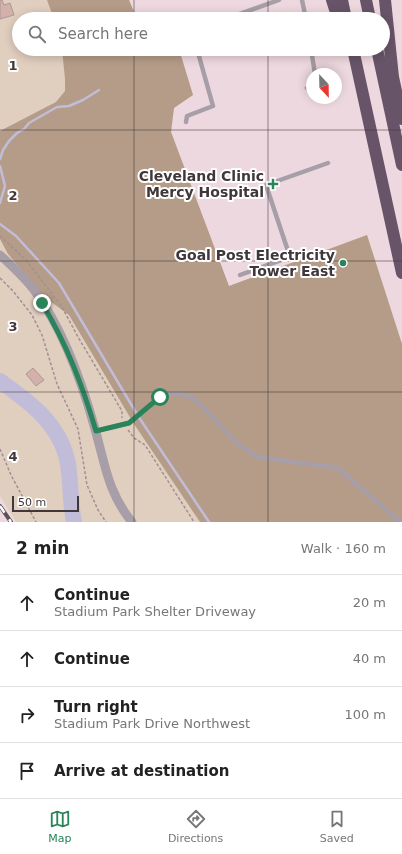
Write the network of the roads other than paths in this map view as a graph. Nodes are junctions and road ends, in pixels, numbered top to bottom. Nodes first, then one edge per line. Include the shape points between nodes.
1 (279, 0) edge
2 (302, 0) edge
3 (332, 0) edge
4 (342, 0) edge
5 (366, 0) edge
6 (385, 0) edge
7 (245, 12) edge
8 (305, 12) edge
9 (336, 12) edge
10 (345, 12) edge
11 (369, 12) edge
12 (386, 12) edge
13 (390, 48) edge
14 (199, 56) edge
15 (312, 56) edge
16 (350, 56) edge
17 (354, 56) edge
18 (379, 56) edge
19 (314, 68) edge
20 (363, 96) junction
21 (402, 120) edge
22 (186, 122) dead end
23 (328, 163) dead end
24 (402, 165) edge
25 (0, 255) edge
26 (402, 273) edge
27 (240, 275) dead end
28 (96, 431) junction
29 (132, 522) edge
30 (400, 522) edge

1 - 7 lane
2 - 8 lane
3 - 9 highway
4 - 10 highway
5 - 11 highway
6 - 12 highway
13 - 21 highway
14 - 22 lane via 213,106 187,116
15 - 19 lane
16 - 20 highway
17 - 20 highway
18 - 24 highway
20 - 26 highway
23 - 27 lane via 266,185 290,257
25 - 28 street via 35,292 58,331 83,389
28 - 29 street via 114,493 122,510
28 - 30 lane via 126,424 160,397 173,393 190,398 196,400 238,444 256,457 338,468

